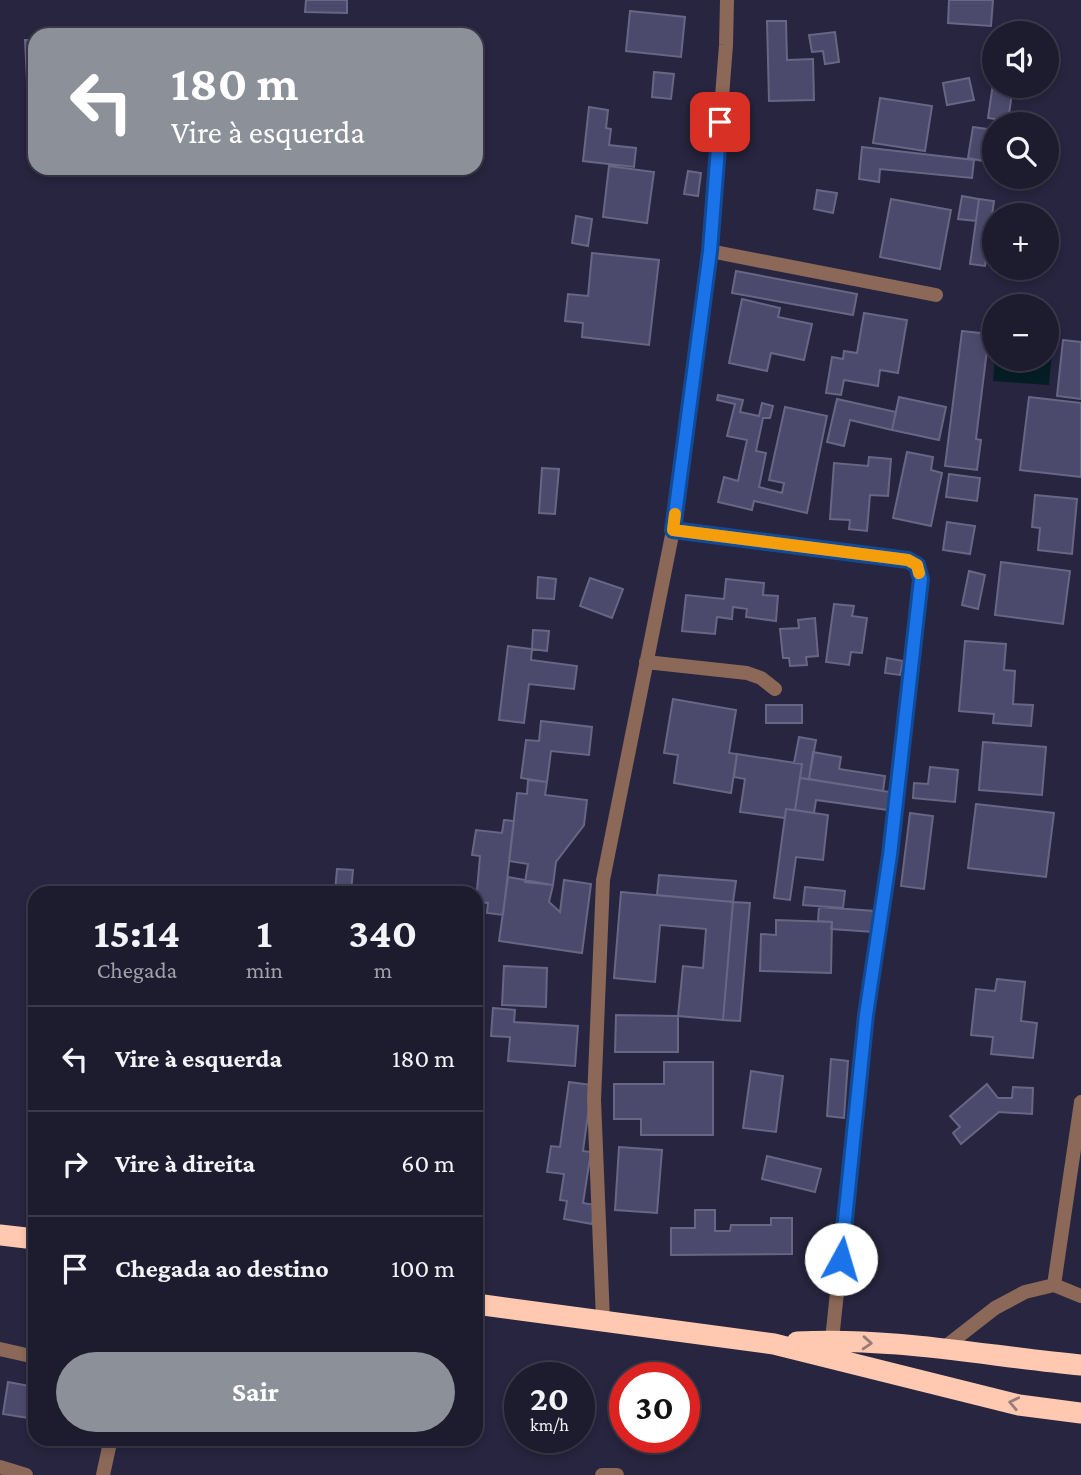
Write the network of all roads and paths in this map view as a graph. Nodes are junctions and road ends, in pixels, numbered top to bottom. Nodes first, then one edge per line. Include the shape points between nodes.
1 (727, 0) edge
2 (710, 251) junction
3 (936, 295) dead end
4 (673, 530) junction
5 (646, 663) junction
6 (775, 689) dead end
7 (1081, 1102) edge
8 (0, 1235) edge
9 (28, 1238) edge
10 (1054, 1285) junction
11 (1081, 1296) edge
12 (483, 1305) edge
13 (603, 1321) junction
14 (832, 1340) junction
15 (774, 1343) junction
16 (946, 1348) junction
17 (0, 1349) edge
18 (28, 1355) edge
19 (1081, 1365) edge
20 (1081, 1413) edge
21 (109, 1446) edge
22 (0, 1467) edge
23 (26, 1475) edge
24 (103, 1475) edge
25 (602, 1475) edge
26 (617, 1475) edge

1 - 2 street
2 - 3 street
2 - 4 street
4 - 5 street
4 - 14 street via 908,560 917,565 921,579 890,855 866,1015
5 - 6 street via 747,673
5 - 13 street via 603,880 594,1100
7 - 10 street
8 - 9 highway
10 - 11 street
10 - 16 street via 1025,1292 995,1308
12 - 13 highway
13 - 15 highway
14 - 15 highway
14 -> 16 highway
20 -> 15 highway via 1019,1405
16 - 19 highway
17 - 18 street
21 - 24 street
22 - 23 street
25 - 26 street

